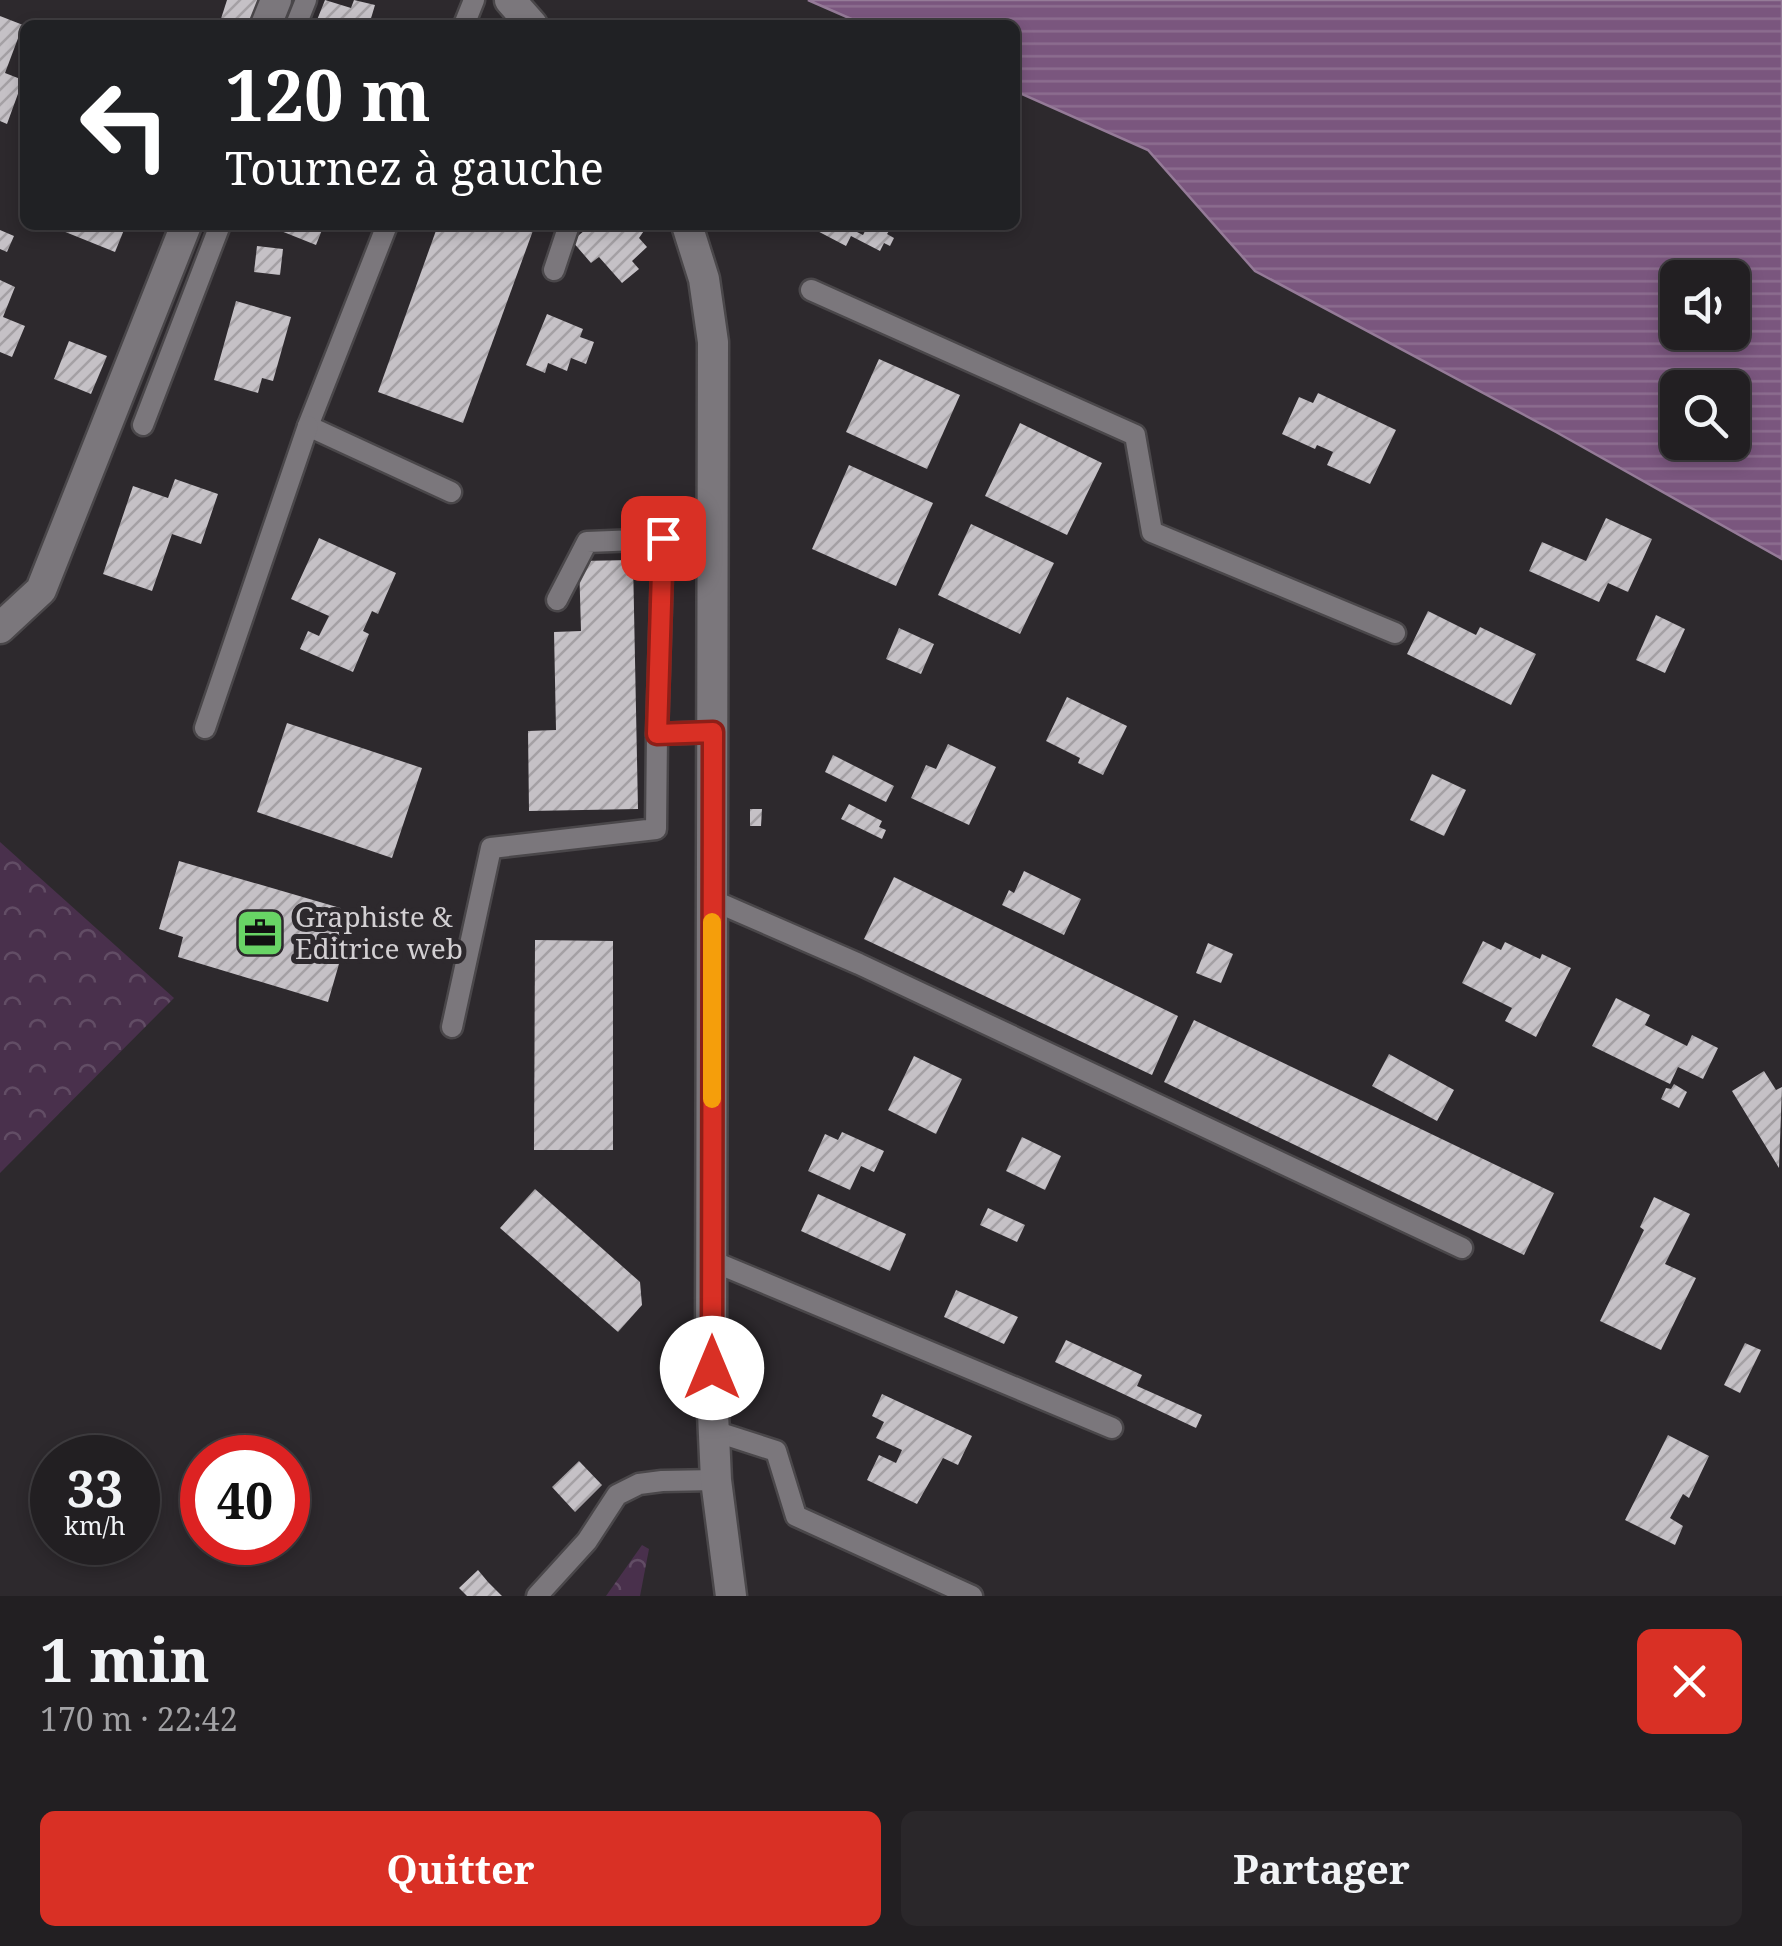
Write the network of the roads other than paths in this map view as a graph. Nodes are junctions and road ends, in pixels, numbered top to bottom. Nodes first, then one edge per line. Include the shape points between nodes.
1 (510, 0) edge
2 (528, 20) edge
3 (184, 230) edge
4 (218, 230) edge
5 (385, 230) edge
6 (566, 230) edge
7 (689, 230) edge
8 (554, 270) dead end
9 (811, 290) dead end
10 (143, 424) dead end
11 (308, 426) junction
12 (451, 492) dead end
13 (557, 600) dead end
14 (0, 628) edge
15 (1395, 632) dead end
16 (205, 728) dead end
17 (713, 732) junction
18 (657, 734) junction
19 (712, 900) junction
20 (452, 1027) dead end
21 (1462, 1248) dead end
22 (712, 1260) junction
23 (1112, 1428) dead end
24 (714, 1431) junction
25 (716, 1480) junction
26 (536, 1596) edge
27 (730, 1596) edge
28 (972, 1596) edge

1 - 2 street
3 - 14 street via 41,590
4 - 10 lane
5 - 11 lane
6 - 8 lane
7 - 17 street via 713,342
9 - 15 lane via 1135,434 1152,532
11 - 12 lane
11 - 16 lane
13 - 18 lane via 587,542 663,538
17 - 18 lane
17 - 19 street
18 - 20 lane via 656,828 490,848
19 - 21 lane
19 - 22 street
22 - 23 lane
22 - 24 street
24 - 25 street
24 - 28 lane via 776,1452 796,1516
25 - 26 lane via 639,1484 617,1495 588,1541
25 - 27 street

